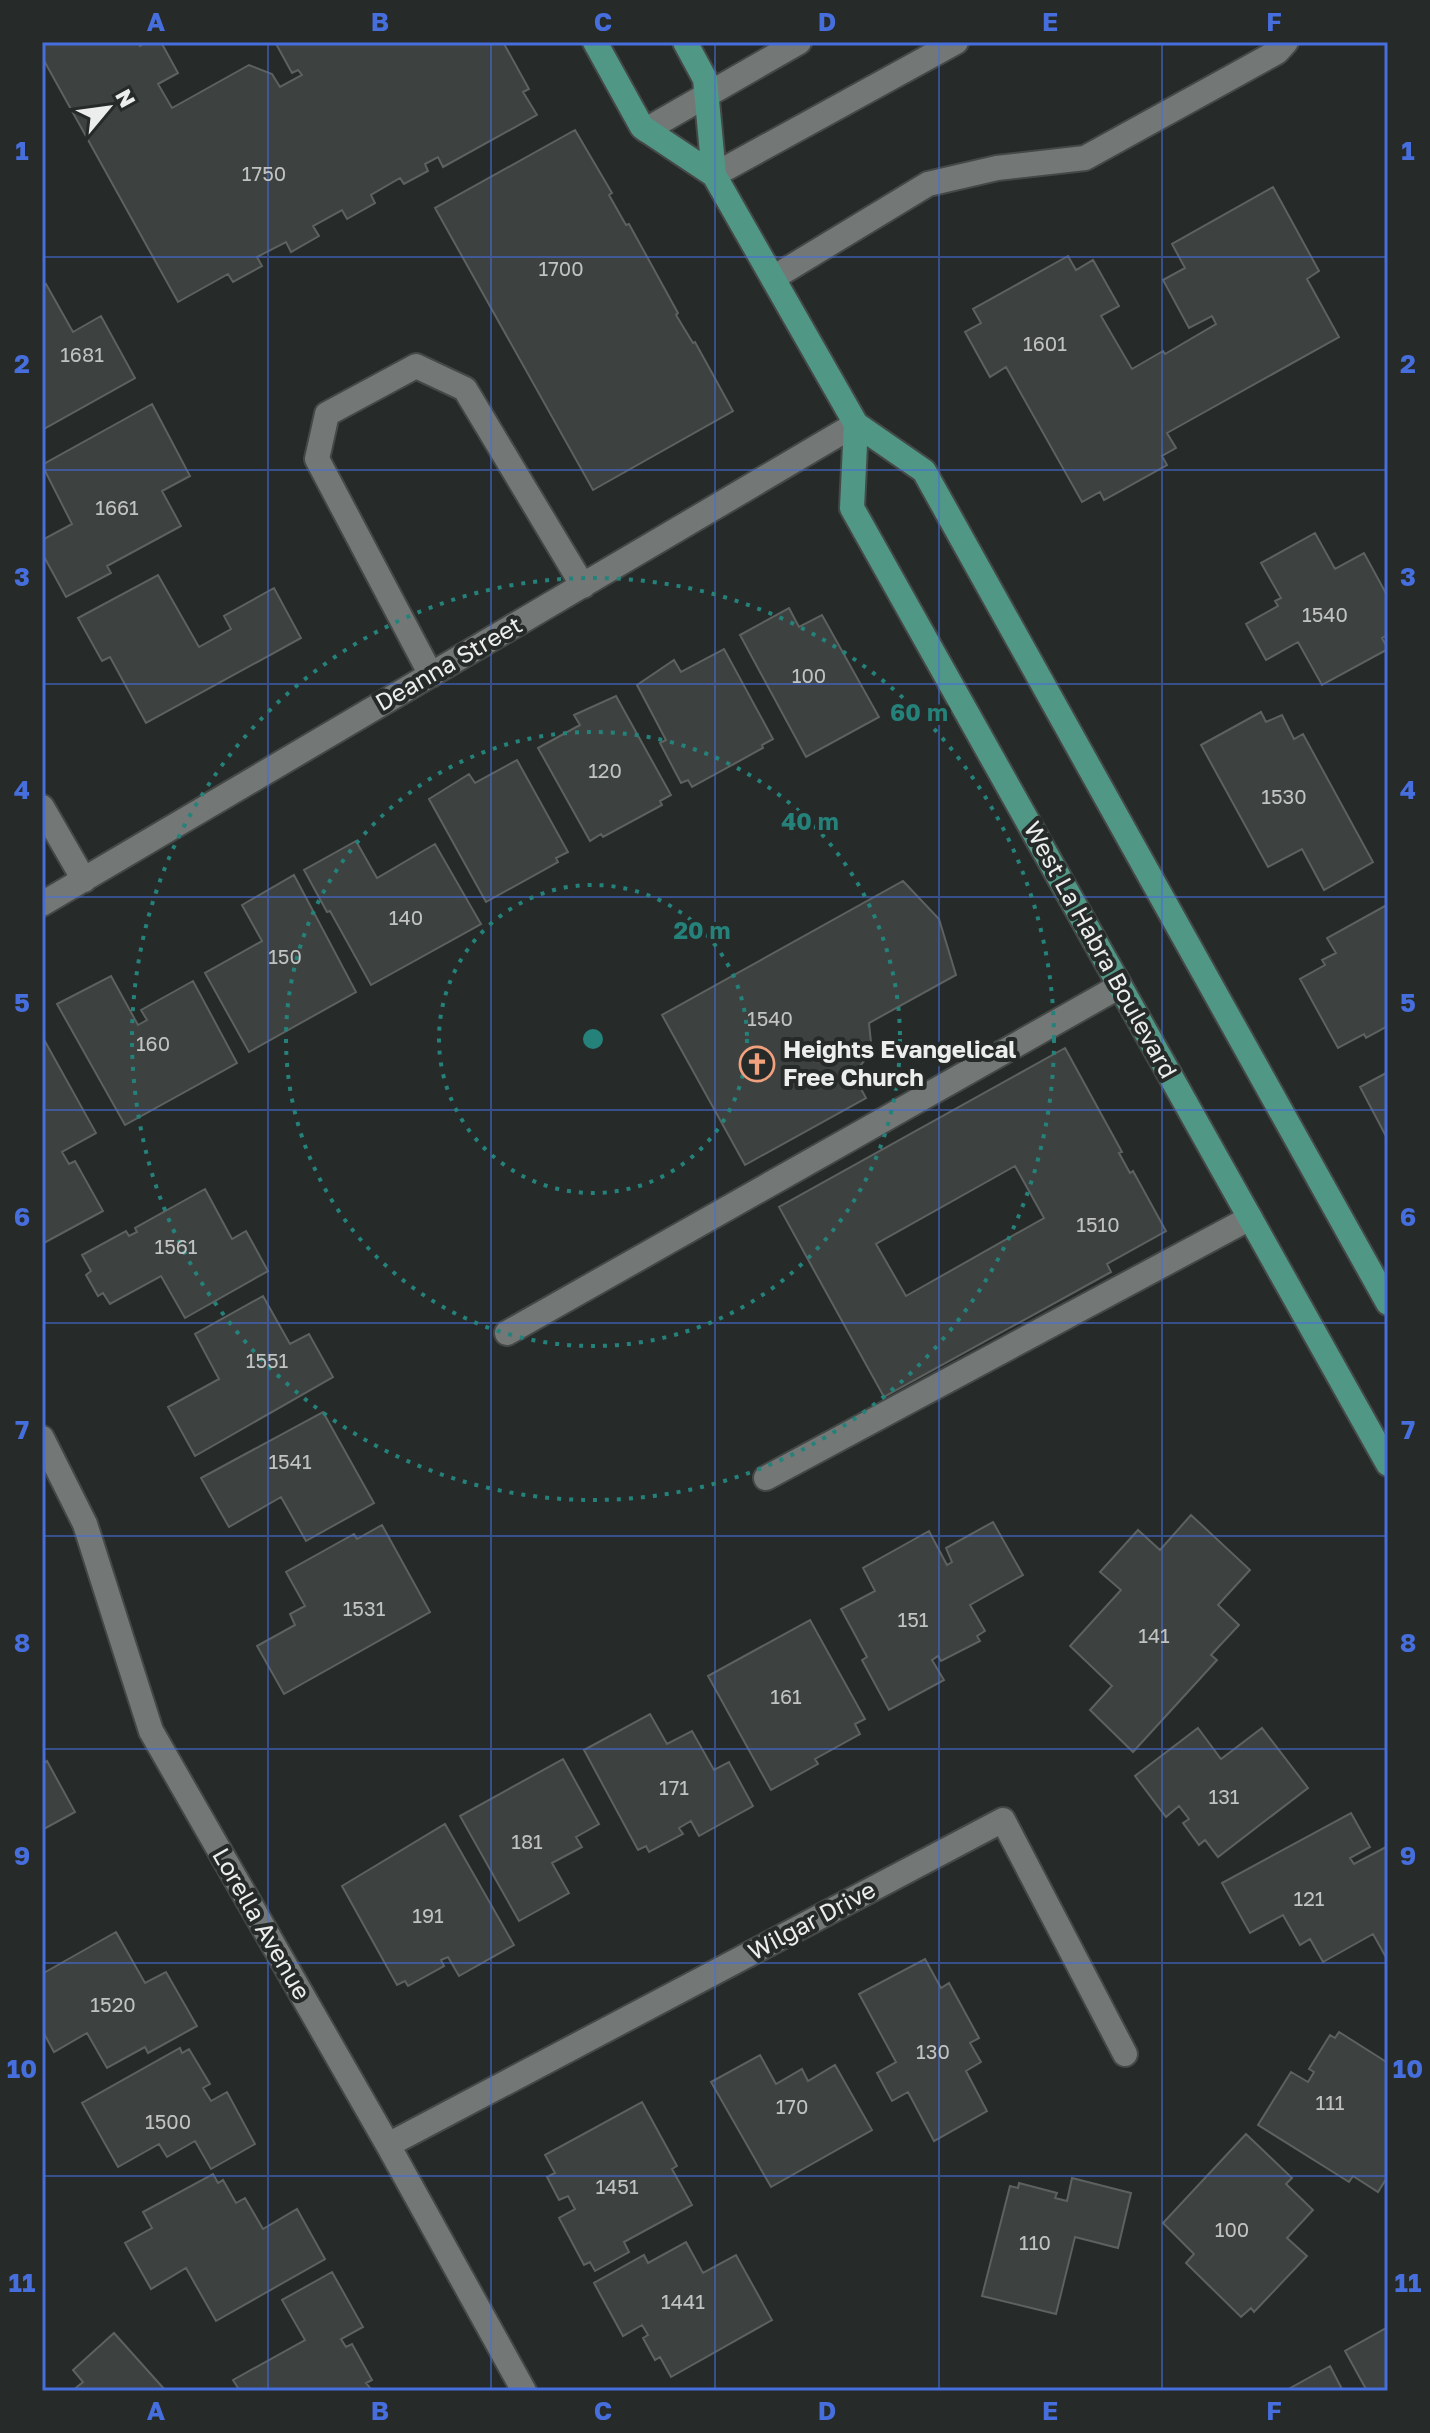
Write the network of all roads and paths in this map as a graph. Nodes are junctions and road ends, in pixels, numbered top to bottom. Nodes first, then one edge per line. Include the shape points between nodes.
1 (595, 42) edge
2 (685, 42) edge
3 (799, 42) edge
4 (956, 42) edge
5 (1286, 42) edge
6 (707, 94) junction
7 (646, 130) junction
8 (714, 175) junction
9 (773, 278) junction
10 (856, 424) junction
11 (583, 586) junction
12 (431, 675) junction
13 (42, 807) edge
14 (84, 880) junction
15 (42, 904) edge
16 (1120, 986) junction
17 (1250, 1218) junction
18 (1388, 1303) edge
19 (507, 1333) dead end
20 (42, 1438) edge
21 (1388, 1464) edge
22 (766, 1478) dead end
23 (1125, 2054) dead end
24 (388, 2145) junction
25 (524, 2391) edge

1 - 7 main road
2 - 6 main road via 705,79
3 - 6 street
4 - 8 street
5 - 9 street via 1277,52 1085,158 997,168 928,184
6 - 7 street
6 - 8 main road
7 - 8 main road
8 - 9 main road
9 - 10 main road
10 - 11 street, Deanna Street
10 - 16 main road, West La Habra Boulevard via 852,508
10 - 18 main road via 924,471
11 - 12 street, Deanna Street
11 - 12 street via 465,389 416,366 327,414 317,459
12 - 14 street, Deanna Street
13 - 14 street
14 - 15 street, Deanna Street
16 - 17 main road, West La Habra Boulevard
16 - 19 street
17 - 21 main road, West La Habra Boulevard
17 - 22 street
20 - 24 street, Lorella Avenue via 85,1524 151,1731
23 - 24 street, Wilgar Drive via 1003,1820
24 - 25 street, Lorella Avenue

